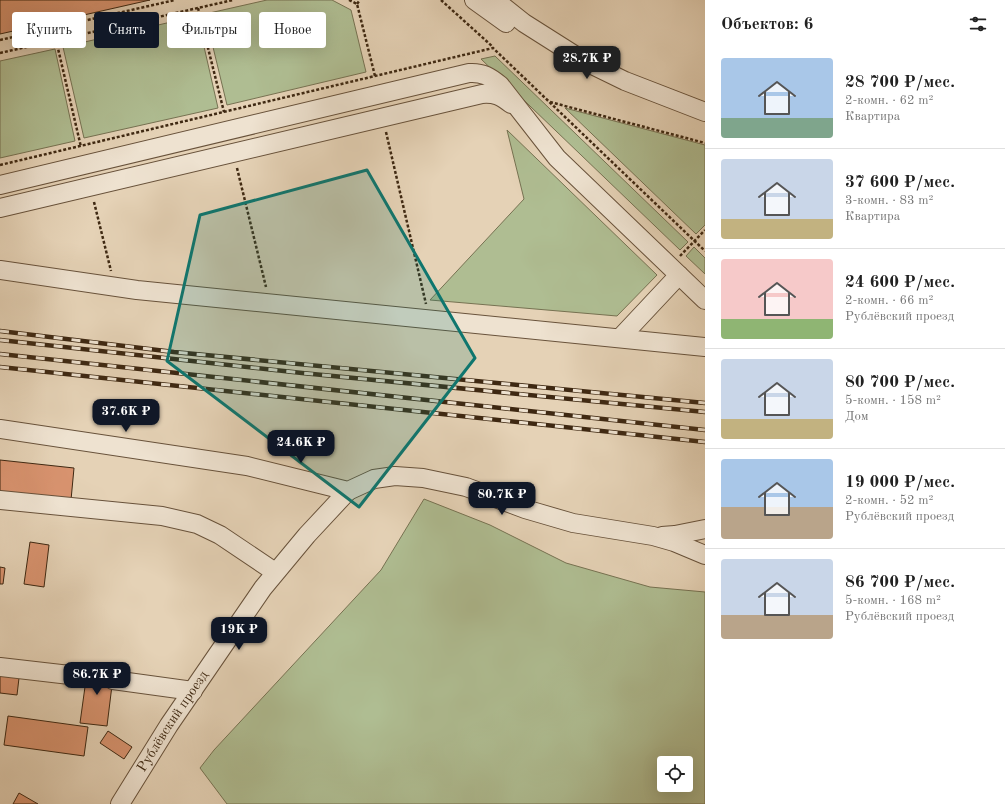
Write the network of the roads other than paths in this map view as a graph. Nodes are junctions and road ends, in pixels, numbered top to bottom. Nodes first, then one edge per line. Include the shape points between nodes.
1 (474, 0) edge
2 (495, 0) edge
3 (584, 61) junction
4 (521, 112) junction
5 (705, 112) edge
6 (0, 185) edge
7 (0, 208) edge
8 (0, 270) edge
9 (679, 275) junction
10 (705, 300) edge
11 (620, 338) junction
12 (705, 347) edge
13 (0, 429) edge
14 (348, 491) junction
15 (0, 500) edge
16 (705, 530) edge
17 (653, 536) junction
18 (705, 554) edge
19 (275, 572) junction
20 (0, 667) edge
21 (86, 677) tunnel mouth
22 (113, 680) tunnel mouth
23 (193, 691) junction
24 (120, 804) edge

1 - 3 street via 538,42
2 - 3 street via 524,23
3 - 5 street via 625,81
4 - 6 street via 500,85 489,76 480,72 469,73
4 - 7 street via 492,93
4 - 9 street via 557,158
8 - 11 street via 137,290
9 - 10 street
9 - 11 street
11 - 12 street
13 - 14 street via 247,466
14 - 17 street via 374,479 395,476 423,478 466,487 525,510 573,523
14 - 19 street, Рублёвский проезд
15 - 19 street via 162,516 197,524 220,535
16 - 17 street
16 - 18 street via 700,541
17 - 18 street
19 - 23 street, Рублёвский проезд
20 - 21 street
22 - 23 street
23 - 24 street, Рублёвский проезд

